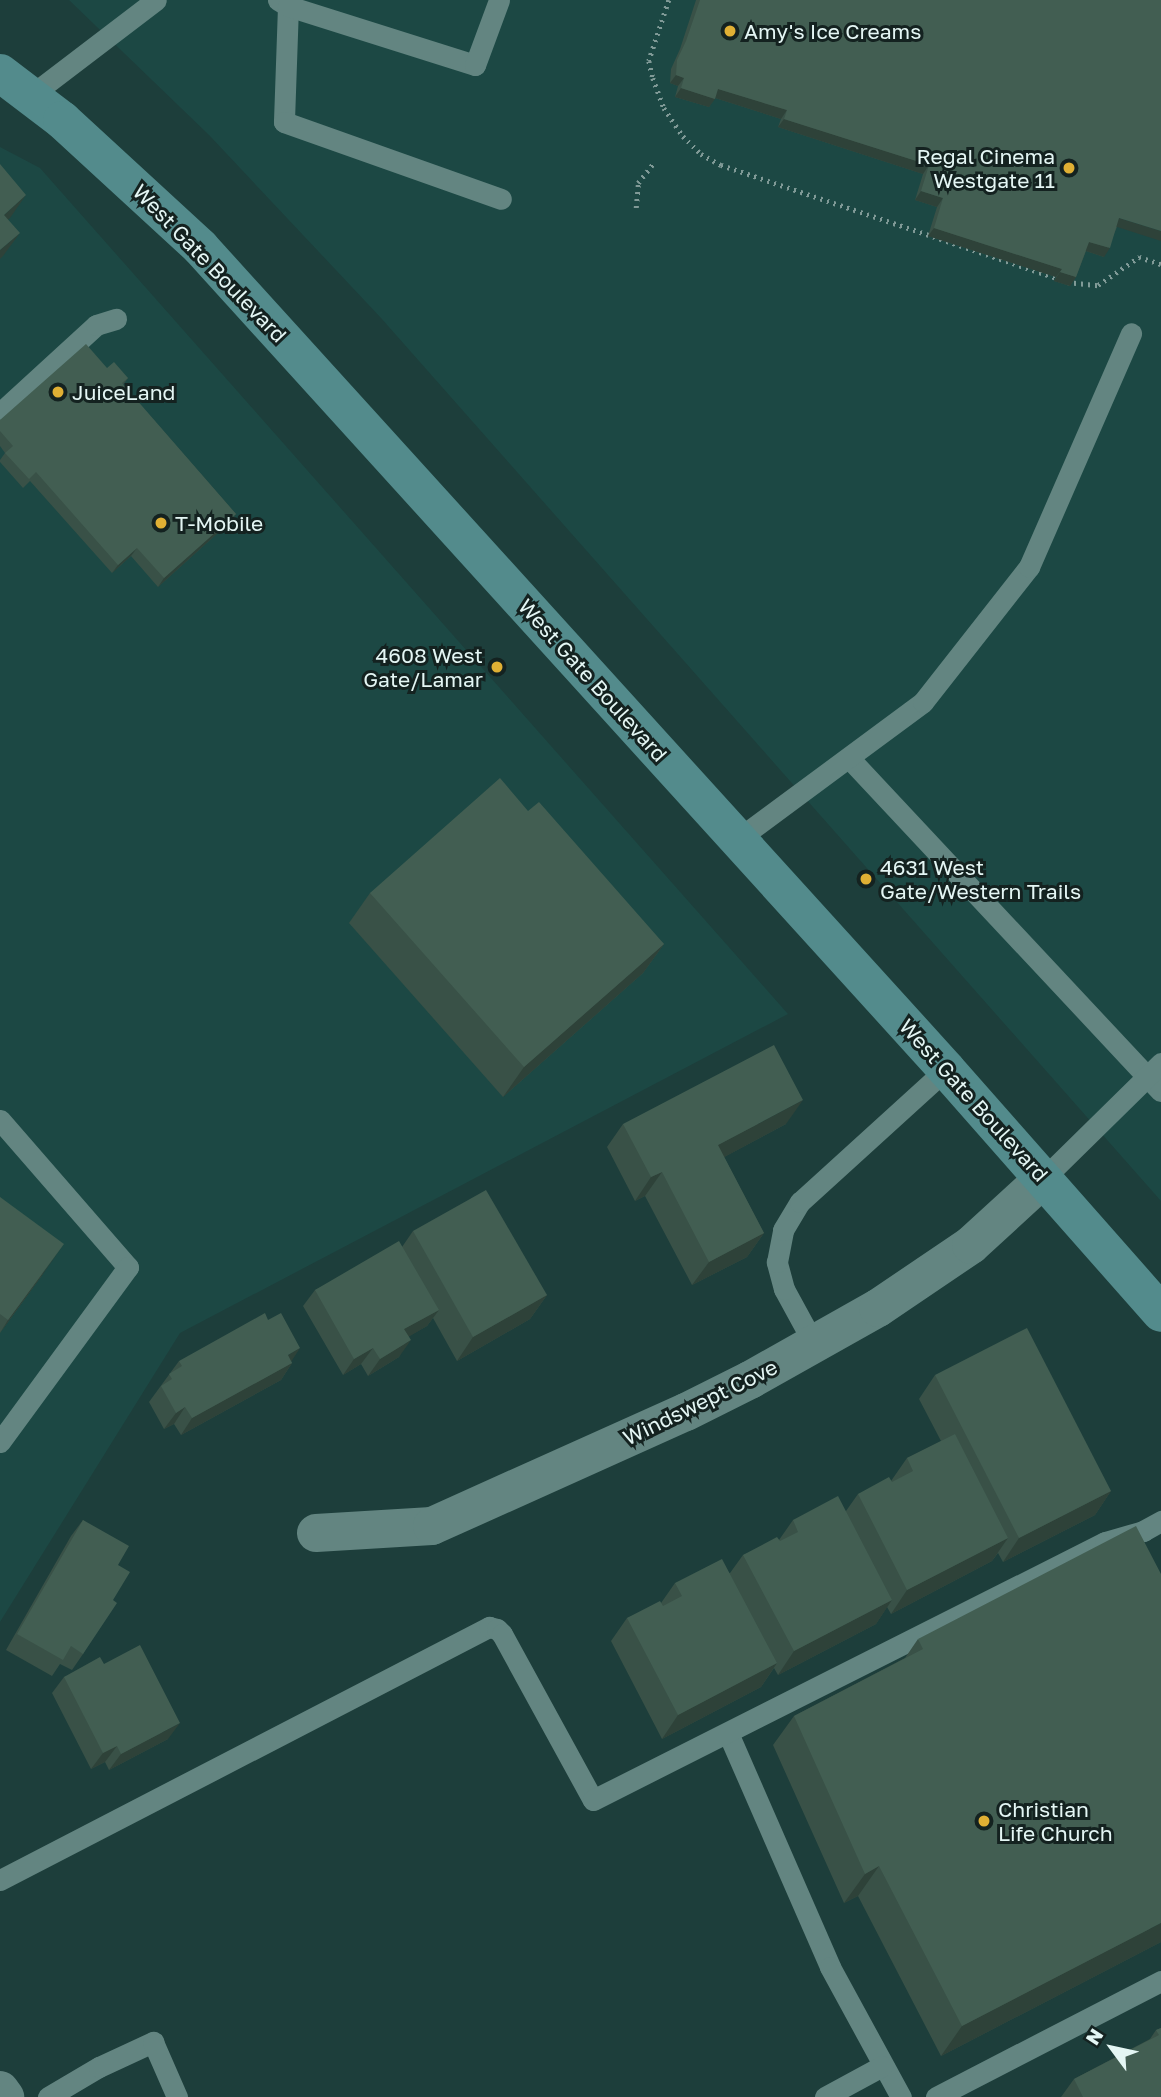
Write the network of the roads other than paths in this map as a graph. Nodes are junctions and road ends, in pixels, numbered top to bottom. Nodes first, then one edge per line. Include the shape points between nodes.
1 (156, 0) edge
2 (499, 0) edge
3 (283, 3) edge
4 (0, 73) edge
5 (30, 96) junction
6 (501, 199) dead end
7 (116, 319) dead end
8 (1131, 333) dead end
9 (0, 413) edge
10 (849, 758) junction
11 (738, 839) junction
12 (946, 1069) junction
13 (1156, 1077) edge
14 (0, 1120) edge
15 (1044, 1178) junction
16 (1161, 1313) edge
17 (814, 1344) junction
18 (0, 1442) edge
19 (1161, 1521) edge
20 (316, 1533) dead end
21 (728, 1733) junction
22 (0, 1881) edge
23 (1161, 1982) edge
24 (882, 2066) junction
25 (0, 2090) edge
26 (5, 2097) edge
27 (48, 2097) edge
28 (177, 2097) edge
29 (825, 2097) edge
30 (901, 2097) edge
31 (936, 2097) edge

1 - 5 lane
2 - 3 lane via 475,65
3 - 6 lane via 284,122
4 - 5 main road, West Gate Boulevard
5 - 11 main road, West Gate Boulevard via 130,180 200,247
7 - 9 lane via 96,325
8 - 10 lane via 1029,567 923,702
10 - 11 lane
10 - 13 lane
11 - 12 main road, West Gate Boulevard
12 - 15 main road, West Gate Boulevard
12 - 17 lane via 800,1202 783,1230 777,1262 784,1289
13 - 15 lane
14 - 18 lane via 128,1268
15 - 16 main road, West Gate Boulevard
15 - 17 street, Windswept Cove via 971,1245 878,1308
17 - 20 street, Windswept Cove via 686,1412 432,1526
19 - 21 lane via 1105,1542
21 - 22 lane via 593,1800 502,1634 488,1627
21 - 24 lane via 830,1967
23 - 31 lane
24 - 29 lane
24 - 30 lane
25 - 26 street
27 - 28 lane via 153,2042

